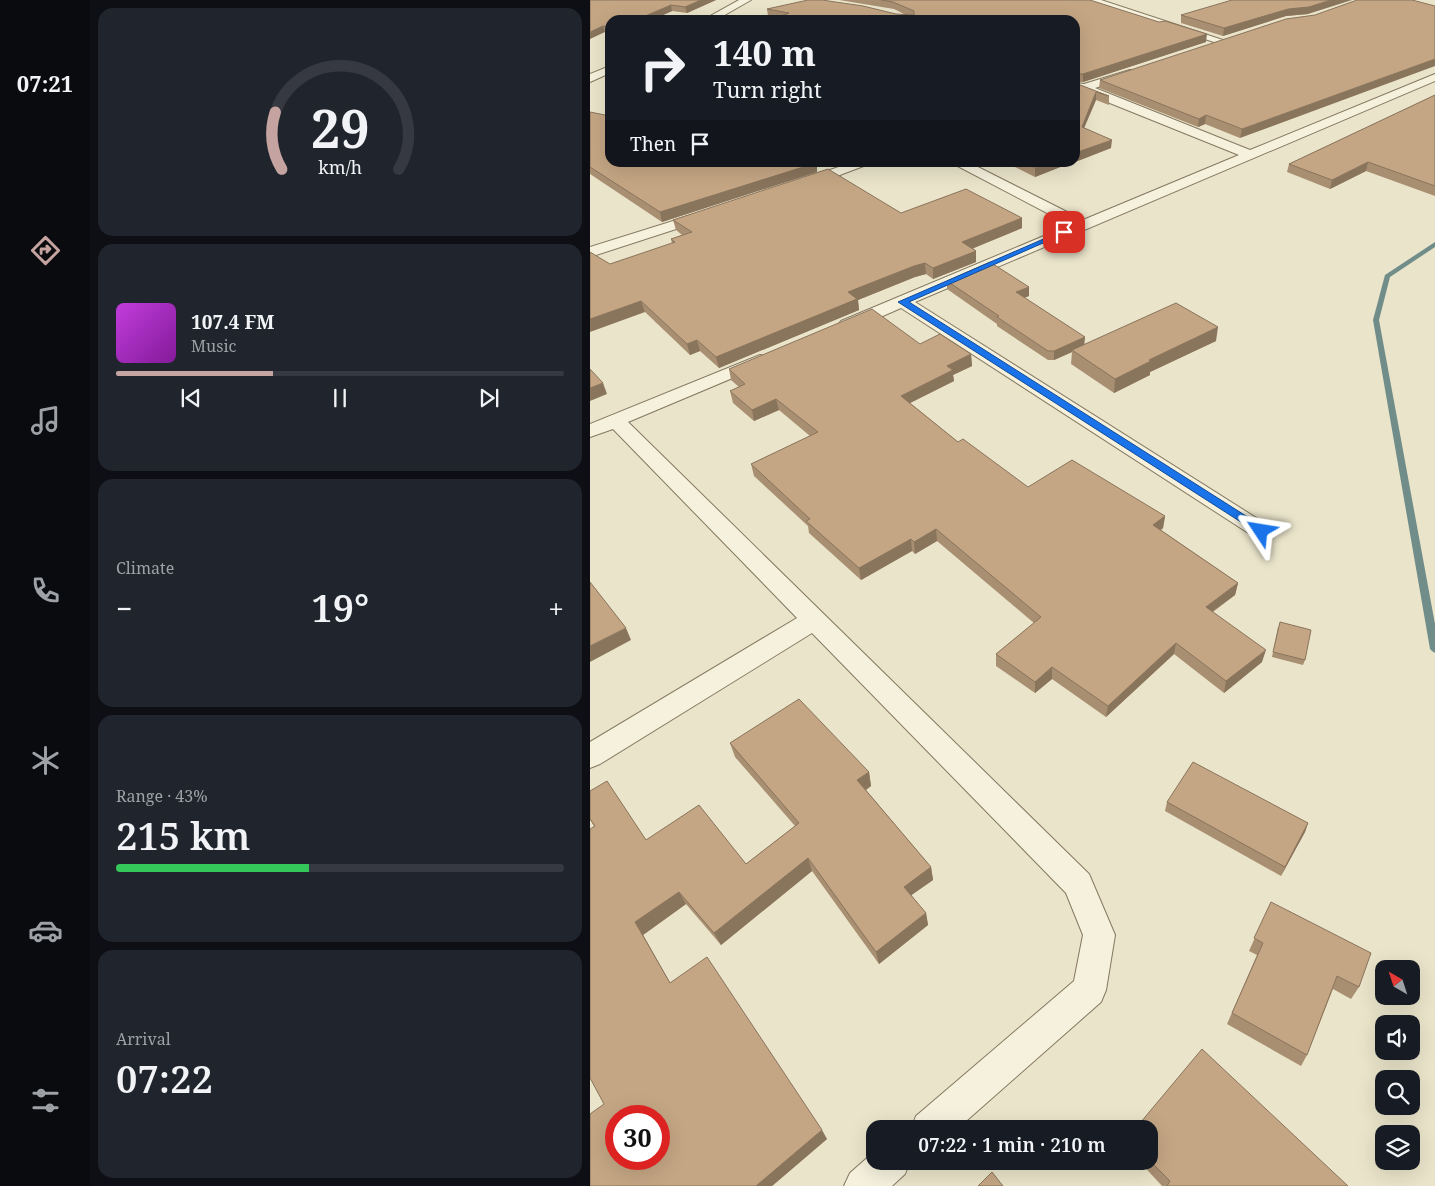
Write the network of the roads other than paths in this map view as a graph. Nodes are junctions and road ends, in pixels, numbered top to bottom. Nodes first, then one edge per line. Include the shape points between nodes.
1 (746, 0) edge
2 (1091, 0) edge
3 (718, 15) edge
4 (1205, 48) edge
5 (590, 68) edge
6 (605, 70) edge
7 (1139, 70) edge
8 (605, 72) edge
9 (1435, 77) edge
10 (590, 79) edge
11 (1080, 86) edge
12 (1080, 86) edge
13 (1251, 155) junction
14 (853, 167) edge
15 (966, 167) edge
16 (794, 186) edge
17 (720, 210) edge
18 (1081, 225) junction
19 (590, 252) edge
20 (902, 302) junction
21 (831, 331) edge
22 (777, 354) edge
23 (615, 420) junction
24 (590, 431) edge
25 (1261, 531) dead end
26 (815, 619) junction
27 (590, 756) edge
28 (939, 1120) edge
29 (882, 1170) edge
30 (863, 1186) edge

1 - 3 street
2 - 4 street via 1228,41
5 - 6 street
7 - 11 street
8 - 10 street
9 - 13 street
12 - 13 street
13 - 18 street
14 - 16 street
15 - 18 street
17 - 19 street
18 - 20 street
20 - 21 street
20 - 25 street
22 - 23 street
23 - 24 street
23 - 26 street
26 - 27 street
26 - 28 street via 1078,884 1099,936 1089,990
29 - 30 street

